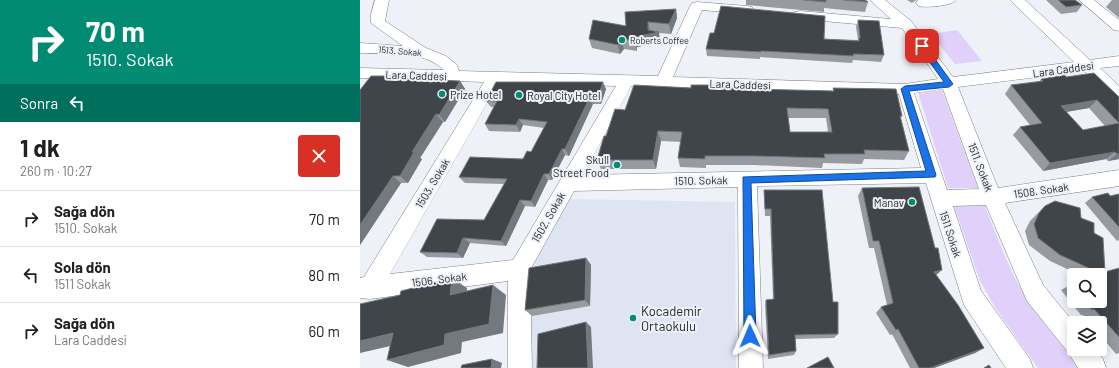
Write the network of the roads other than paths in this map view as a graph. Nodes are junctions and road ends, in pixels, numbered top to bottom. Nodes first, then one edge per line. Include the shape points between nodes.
1 (382, 0) edge
2 (877, 0) edge
3 (949, 0) edge
4 (1017, 0) edge
5 (1086, 0) edge
6 (923, 3) dead end
7 (759, 11) edge
8 (790, 14) edge
9 (906, 24) junction
10 (1119, 27) edge
11 (360, 48) edge
12 (422, 52) junction
13 (1119, 62) edge
14 (1088, 66) junction
15 (462, 73) junction
16 (360, 74) edge
17 (494, 78) junction
18 (627, 80) junction
19 (663, 82) junction
20 (949, 84) junction
21 (905, 89) junction
22 (1119, 95) edge
23 (932, 175) junction
24 (1119, 178) edge
25 (747, 179) junction
26 (567, 183) junction
27 (992, 197) junction
28 (939, 198) junction
29 (519, 269) junction
30 (365, 288) edge
31 (1067, 333) edge
32 (1085, 356) edge
33 (520, 368) edge
34 (751, 368) edge
35 (1021, 368) edge
36 (1094, 368) edge

1 - 12 street via 378,23
2 - 9 street, 1511. Sokak
3 - 6 street
4 - 14 street
5 - 10 street
7 - 19 street via 696,6
8 - 9 street
9 - 20 street, 1511. Sokak
11 - 12 street, 1513. Sokak
12 - 15 street, 1513. Sokak via 441,59 452,69
13 - 14 street, Lara Caddesi
14 - 20 street, Lara Caddesi
14 - 22 street
15 - 16 street, Lara Caddesi
15 - 17 street, Lara Caddesi
17 - 18 street, Lara Caddesi
17 - 30 street, 1503. Sokak
18 - 19 street, Lara Caddesi
18 - 26 street, 1502. Sokak
19 - 21 street, Lara Caddesi
20 - 21 street, Lara Caddesi
20 - 27 street, 1511. Sokak
21 - 23 street, 1511 Sokak
23 - 25 street, 1510. Sokak
23 - 28 street, 1511 Sokak
24 - 27 street, 1508. Sokak
25 - 26 street, 1510. Sokak
25 - 34 street
26 - 29 street, 1502. Sokak
27 - 28 street, 1508. Sokak
27 - 31 street, 1511. Sokak via 1035,293
28 - 35 street, 1511 Sokak via 972,297
29 - 30 street, 1506. Sokak
29 - 33 street, 1502. Sokak
32 - 36 street

